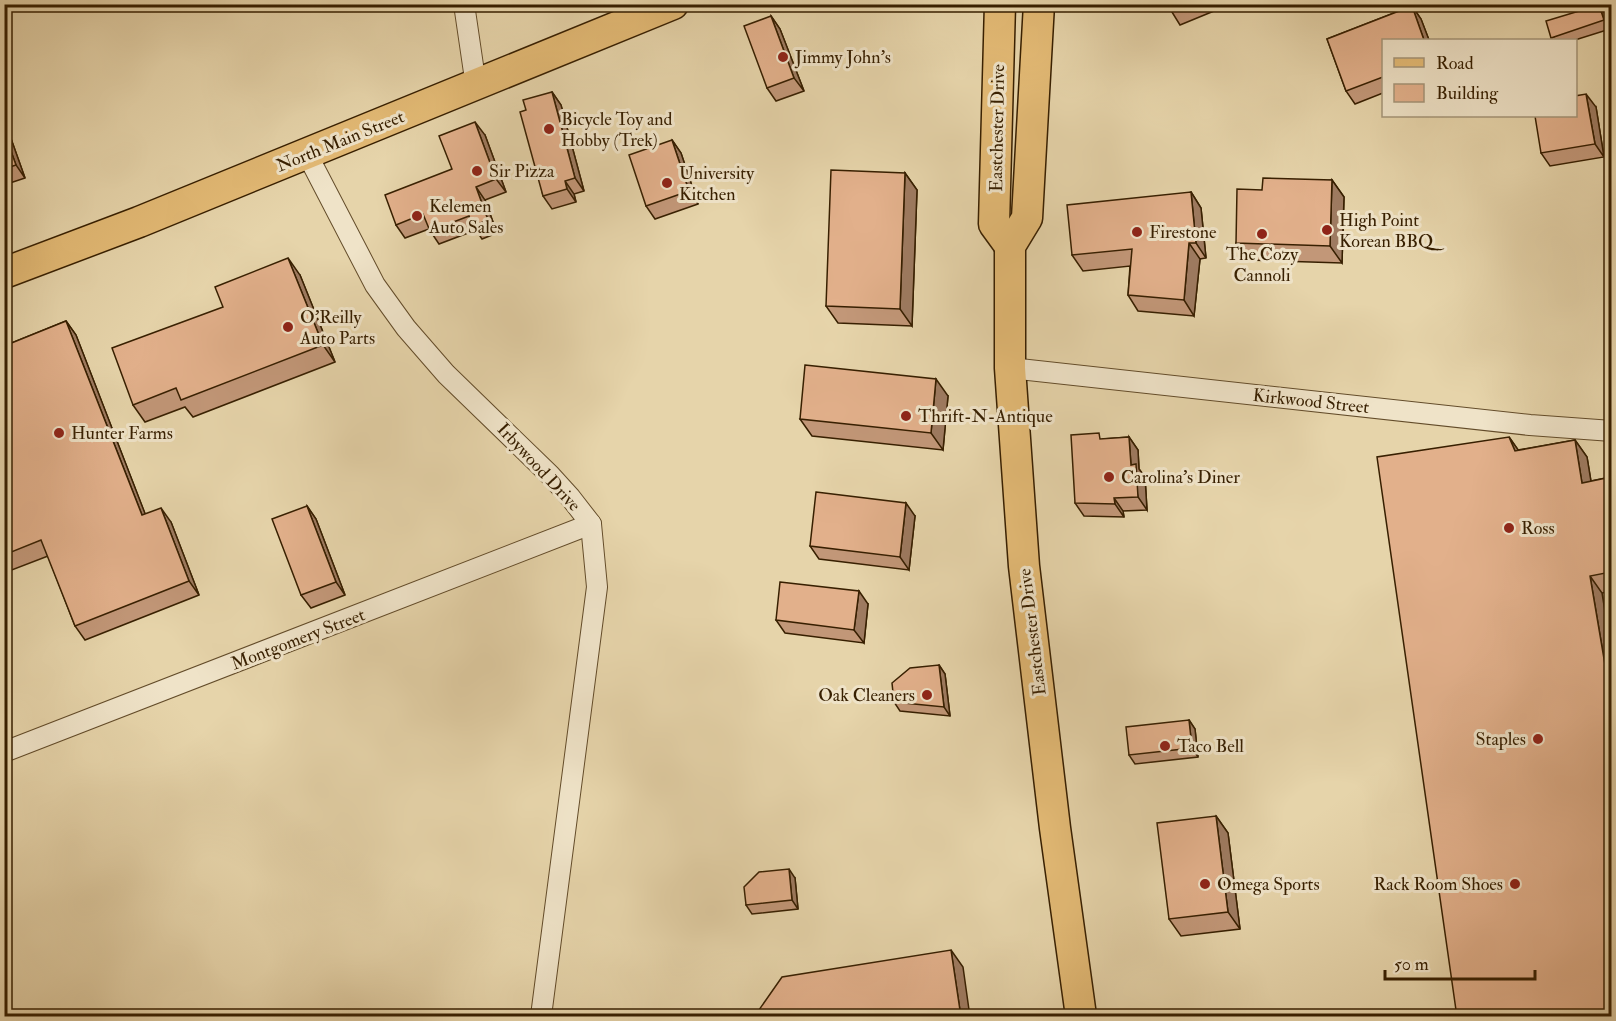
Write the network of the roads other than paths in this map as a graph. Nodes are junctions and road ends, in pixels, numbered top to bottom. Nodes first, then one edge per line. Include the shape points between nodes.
1 (464, 4) edge
2 (673, 4) edge
3 (993, 4) edge
4 (1000, 4) edge
5 (1040, 4) edge
6 (999, 48) junction
7 (476, 86) junction
8 (307, 154) junction
9 (1010, 246) junction
10 (4, 273) edge
11 (1010, 368) junction
12 (1611, 431) edge
13 (591, 524) junction
14 (4, 752) edge
15 (541, 1017) edge
16 (1082, 1017) edge

1 - 7 street
2 - 7 main road, North Main Street
3 - 6 main road via 990,35
4 - 6 main road, Eastchester Drive
5 - 9 main road, Eastchester Drive via 1027,218
6 - 9 main road, Eastchester Drive via 994,225
7 - 8 main road, North Main Street
8 - 10 main road, North Main Street
8 - 13 street, Irbywood Drive via 375,285 406,328 446,374 570,496
9 - 11 main road, Eastchester Drive
11 - 12 street, Kirkwood Street
11 - 16 main road, Eastchester Drive via 1024,566 1054,828
13 - 14 street, Montgomery Street
13 - 15 street, Irbywood Drive via 597,587

